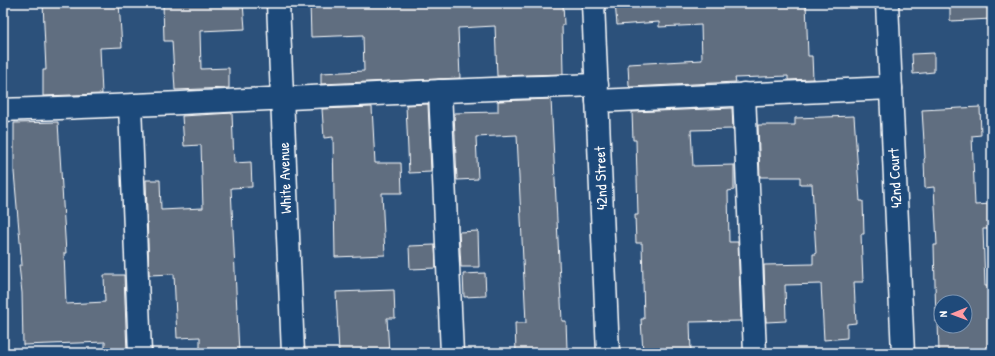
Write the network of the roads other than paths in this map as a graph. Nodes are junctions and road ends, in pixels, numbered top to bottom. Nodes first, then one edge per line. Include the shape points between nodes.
1 (278, 3) edge
2 (593, 3) edge
3 (887, 3) edge
4 (891, 88) junction
5 (440, 91) junction
6 (597, 93) junction
7 (744, 94) junction
8 (282, 98) junction
9 (130, 106) junction
10 (3, 110) edge
11 (140, 353) edge
12 (293, 353) edge
13 (452, 353) edge
14 (608, 353) edge
15 (755, 353) edge
16 (903, 353) edge

1 - 8 street, White Avenue
2 - 6 street, 42nd Street
3 - 4 street, 42nd Court
4 - 7 street
4 - 16 street, 42nd Court
5 - 6 street
5 - 8 street
5 - 13 street
6 - 7 street
6 - 14 street, 42nd Street
7 - 15 street
8 - 9 street
8 - 12 street, White Avenue
9 - 10 street
9 - 11 street

